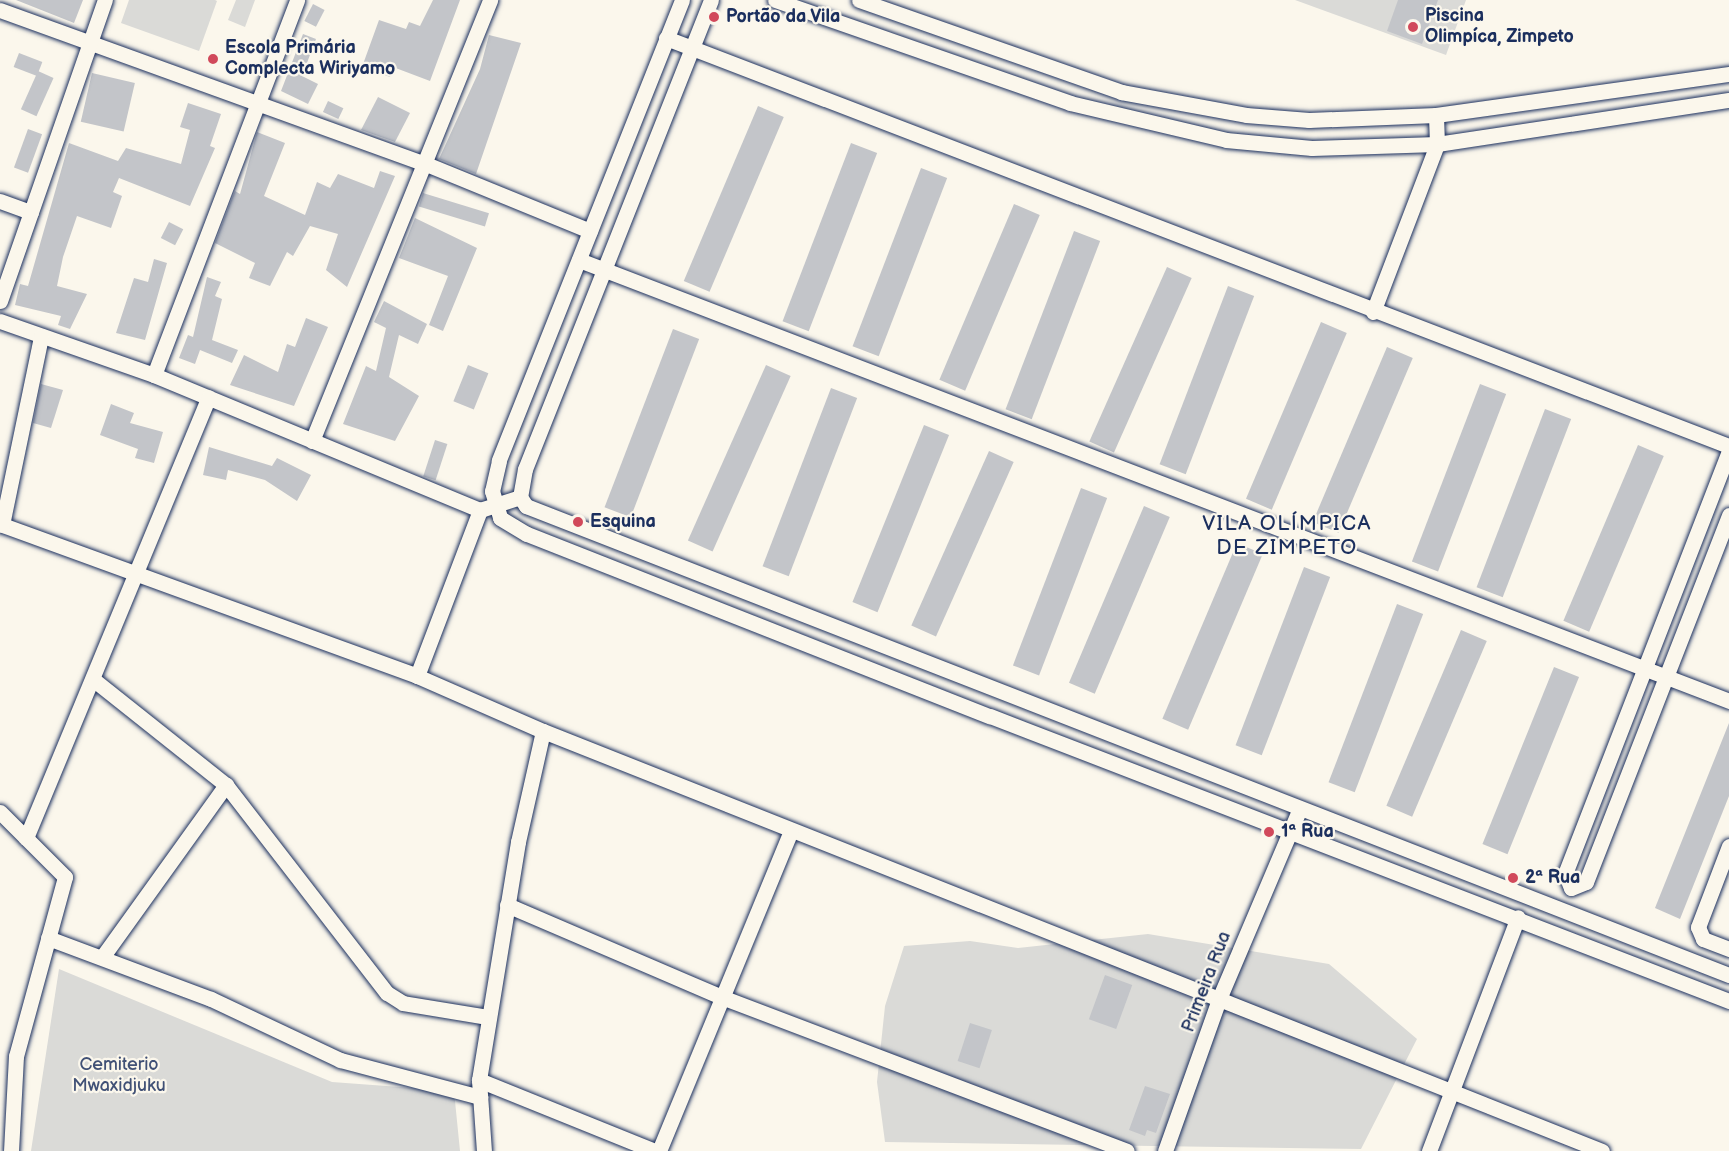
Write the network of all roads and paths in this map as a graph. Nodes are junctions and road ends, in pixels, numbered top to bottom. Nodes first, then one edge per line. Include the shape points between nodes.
1 (105, 0) edge
2 (297, 0) edge
3 (490, 0) edge
4 (682, 0) edge
5 (711, 0) edge
6 (775, 0) edge
7 (859, 0) edge
8 (0, 10) edge
9 (666, 38) junction
10 (92, 43) junction
11 (693, 49) junction
12 (1729, 74) edge
13 (1729, 100) edge
14 (256, 101) junction
15 (1436, 115) junction
16 (1437, 144) junction
17 (426, 164) junction
18 (0, 201) edge
19 (31, 212) junction
20 (590, 231) junction
21 (579, 260) junction
22 (606, 269) junction
23 (0, 300) edge
24 (1373, 312) junction
25 (0, 321) edge
26 (41, 336) junction
27 (154, 375) junction
28 (208, 397) junction
29 (312, 441) junction
30 (1729, 446) edge
31 (1729, 451) edge
32 (520, 497) junction
33 (487, 508) junction
34 (1729, 515) edge
35 (1, 524) edge
36 (140, 574) junction
37 (1641, 666) junction
38 (417, 676) junction
39 (1663, 676) junction
40 (94, 680) junction
41 (1729, 701) edge
42 (543, 731) junction
43 (226, 785) junction
44 (1299, 808) junction
45 (0, 812) edge
46 (1290, 830) junction
47 (791, 831) junction
48 (26, 838) junction
49 (1729, 846) edge
50 (507, 905) junction
51 (1518, 917) junction
52 (48, 938) junction
53 (1729, 949) edge
54 (103, 956) junction
55 (1729, 975) edge
56 (719, 996) junction
57 (1219, 999) junction
58 (1729, 1001) edge
59 (488, 1017) junction
60 (0, 1053) edge
61 (16, 1056) junction
62 (479, 1080) junction
63 (1452, 1091) junction
64 (480, 1097) junction
65 (11, 1151) edge
66 (484, 1151) edge
67 (657, 1151) edge
68 (1127, 1151) edge
69 (1165, 1151) edge
70 (1429, 1151) edge
71 (1602, 1151) edge

1 - 10 street
2 - 14 street
3 - 17 street
4 - 9 street
5 - 11 street
6 - 16 street via 1134,121 1226,140 1312,148
7 - 15 street via 1062,74 1171,103 1309,120
8 - 10 street
9 - 11 street
9 - 20 street
10 - 14 street
10 - 19 street
11 - 22 street
11 - 24 street
12 - 15 street
13 - 16 street
14 - 17 street
14 - 27 street
15 - 16 street
16 - 24 street
17 - 20 street
17 - 29 street
18 - 19 street
19 - 23 street
20 - 21 street
21 - 22 street
21 - 33 street via 499,461
22 - 32 street via 525,469
22 - 37 street
24 - 30 street
25 - 26 street
26 - 27 street
26 - 35 street
27 - 28 street
28 - 29 street
28 - 36 street
29 - 33 street
31 - 37 street
32 - 33 street
32 - 44 street via 544,516
33 - 38 street
33 - 46 street via 527,534
34 - 39 street
35 - 36 street
36 - 38 street
36 - 40 street
37 - 39 street
37 - 39 street via 1565,873 1571,888 1586,882
38 - 42 street
39 - 41 street
40 - 43 street
40 - 48 street
42 - 47 street
42 - 50 street
43 - 54 street
43 - 59 street via 387,993 403,1003
44 - 46 street, Primeira Rua
44 - 55 street
45 - 48 street
46 - 51 street
46 - 57 street, Primeira Rua
47 - 56 street
47 - 57 street
48 - 52 street via 65,877
49 - 53 street via 1698,927 1703,939
50 - 56 street
50 - 59 street
51 - 58 street
51 - 63 street
52 - 54 street
52 - 61 street
54 - 64 street via 340,1060
56 - 67 street
56 - 68 street
57 - 63 street
57 - 69 street, Primeira Rua
59 - 62 street
60 - 61 street
61 - 65 street
62 - 64 street
62 - 67 street
63 - 70 street
63 - 71 street
64 - 66 street

